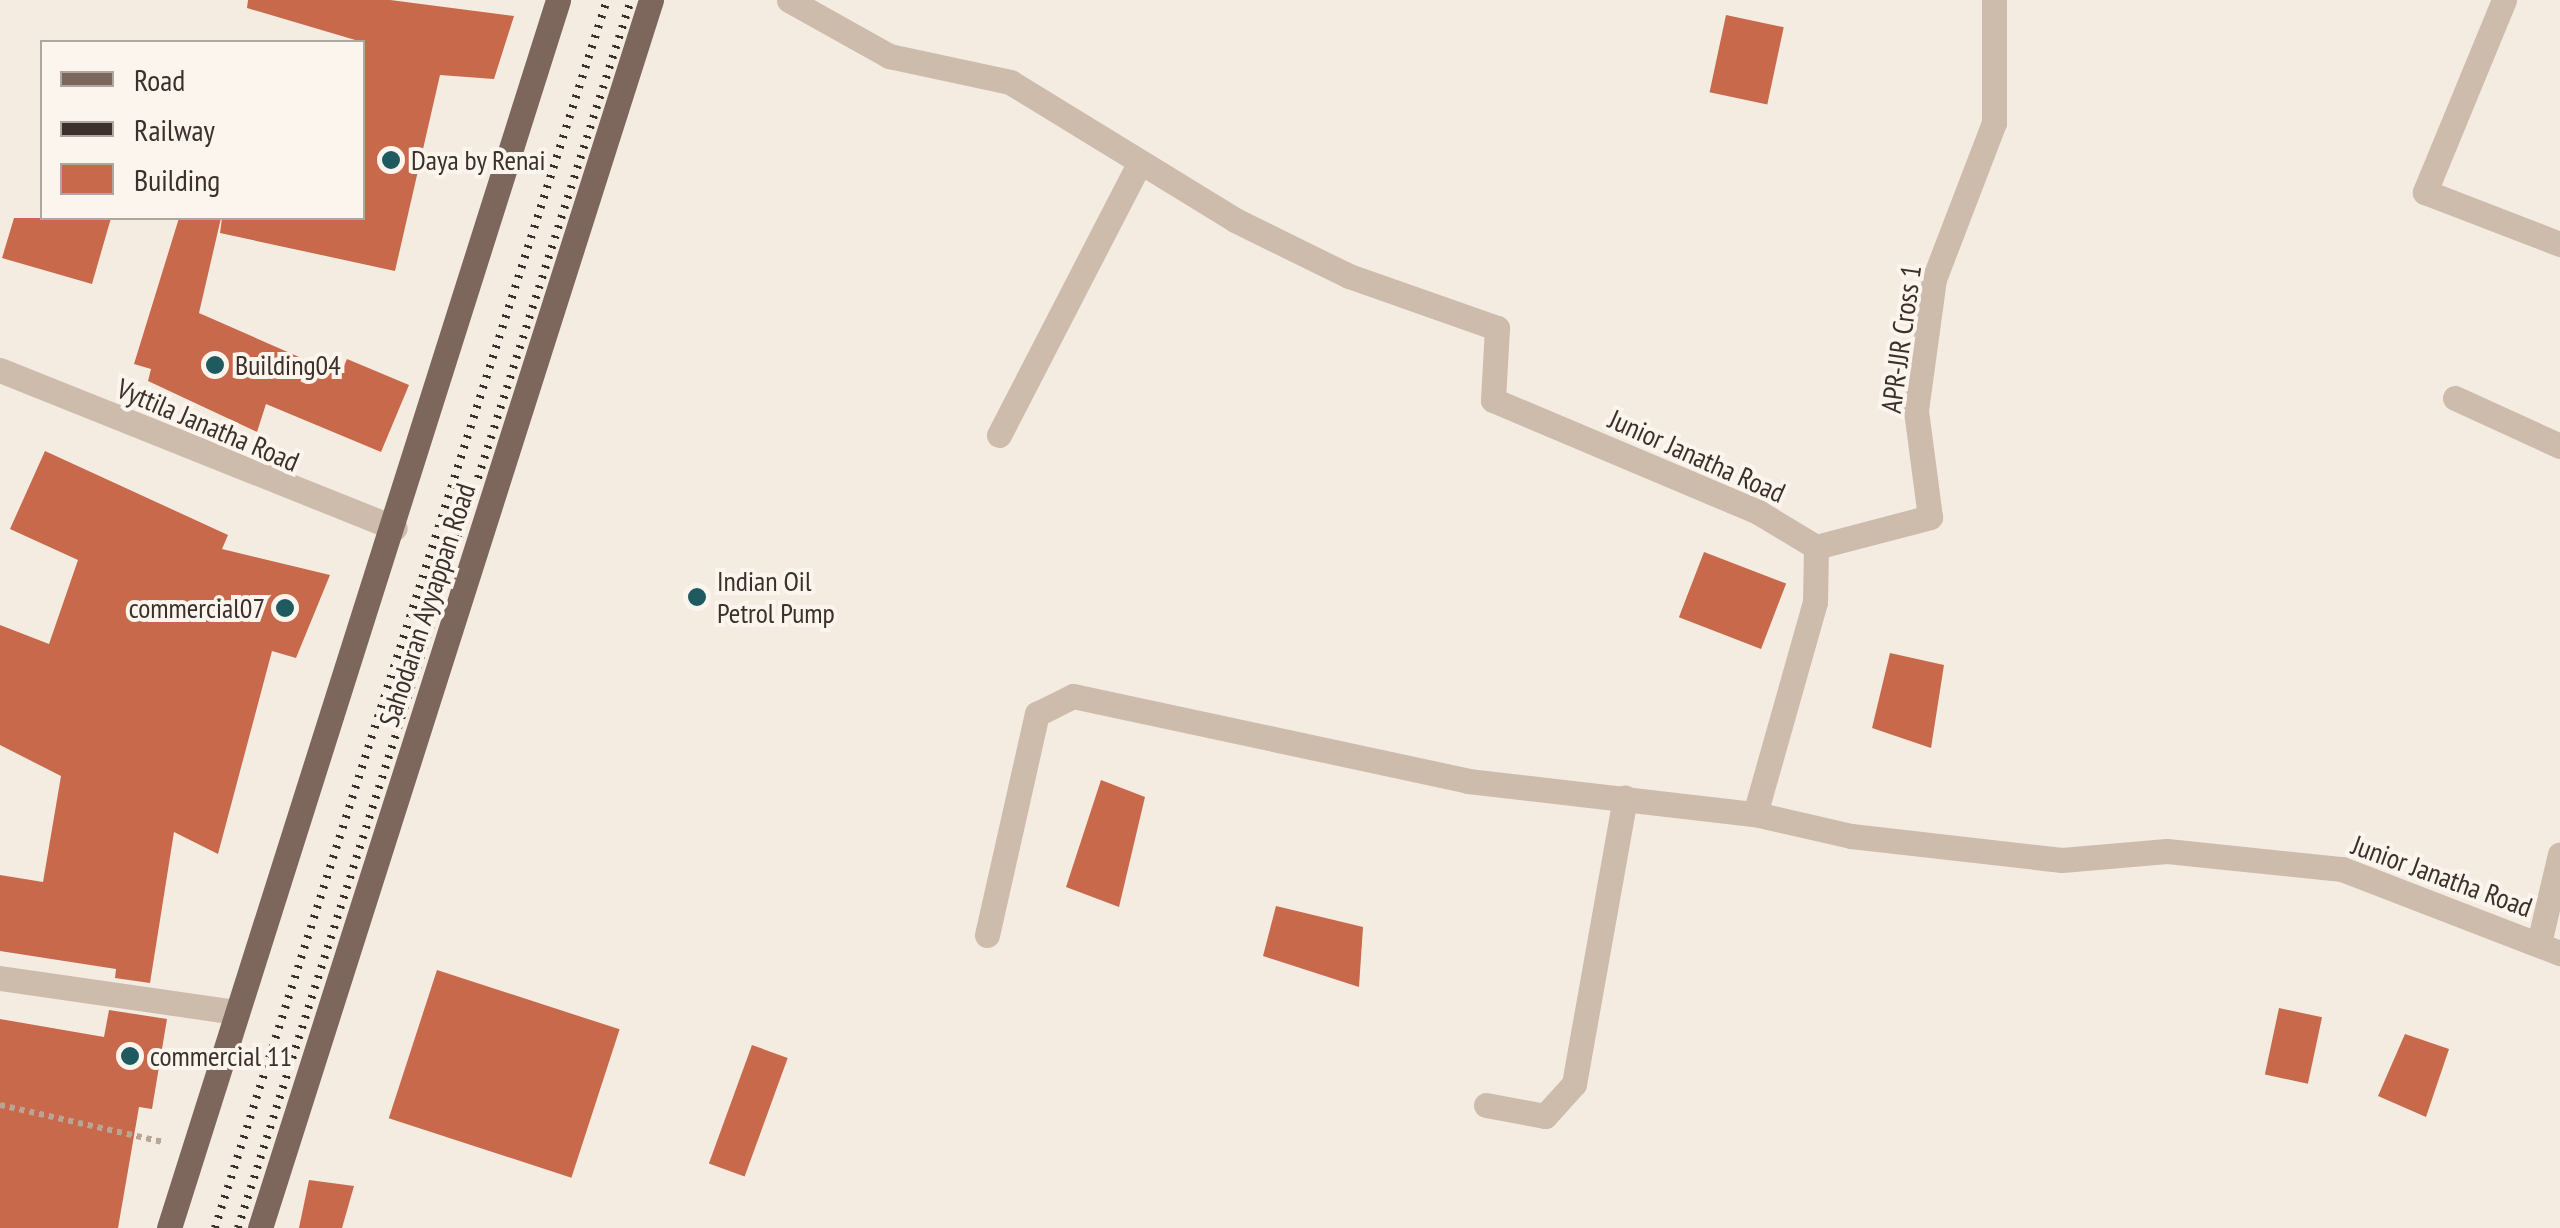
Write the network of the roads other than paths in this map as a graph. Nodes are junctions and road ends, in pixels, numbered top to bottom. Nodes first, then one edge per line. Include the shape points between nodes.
1 (558, 0) edge
2 (651, 0) edge
3 (789, 0) edge
4 (1994, 0) edge
5 (2504, 0) edge
6 (1139, 164) junction
7 (2560, 244) edge
8 (0, 370) edge
9 (2455, 398) dead end
10 (1000, 435) dead end
11 (2560, 446) edge
12 (395, 528) junction
13 (1816, 547) junction
14 (1625, 798) junction
15 (1755, 814) junction
16 (2560, 854) edge
17 (988, 935) dead end
18 (2550, 948) edge
19 (0, 978) edge
20 (235, 1012) junction
21 (1486, 1105) dead end
22 (169, 1228) edge
23 (260, 1228) edge

1 - 12 main road, Sahodaran Ayyappan Road
2 - 23 main road, Sahodaran Ayyappan Road
3 - 6 street, Junior Janatha Road via 889,56 1010,82
4 - 13 street, APR-JJR Cross 1 via 1994,123 1934,279 1916,410 1930,517
5 - 7 street via 2425,192
6 - 10 street
6 - 13 street, Junior Janatha Road via 1348,276 1497,328 1493,400 1758,512
8 - 12 street, Vyttila Janatha Road
9 - 11 street
12 - 20 main road, Sahodaran Ayyappan Road
13 - 15 street via 1814,602
14 - 15 street, Junior Janatha Road
14 - 17 street, Junior Janatha Road via 1468,781 1073,696 1037,714
14 - 21 street via 1574,1084 1545,1116
15 - 18 street, Junior Janatha Road via 1851,836 2062,860 2167,850 2342,869
16 - 18 street
19 - 20 street
20 - 22 main road, Sahodaran Ayyappan Road

